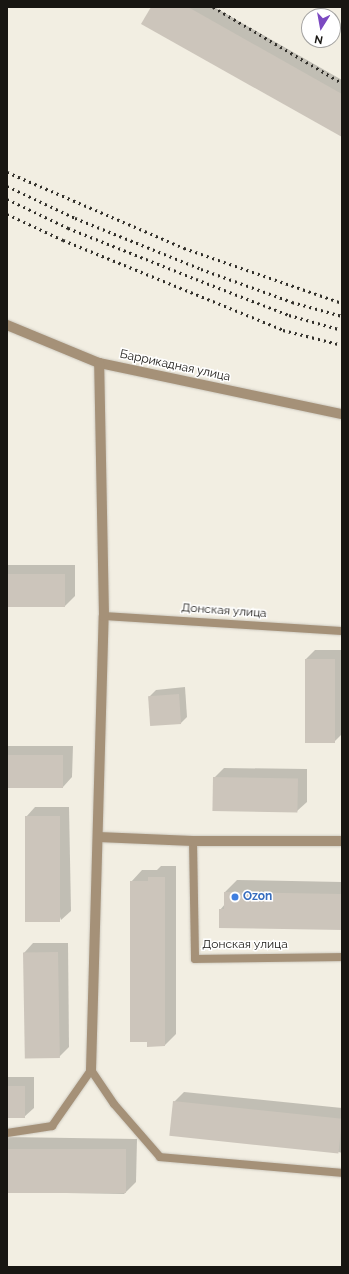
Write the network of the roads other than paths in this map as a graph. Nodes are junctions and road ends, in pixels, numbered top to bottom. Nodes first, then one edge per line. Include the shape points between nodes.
1 (7, 325) edge
2 (99, 363) junction
3 (342, 414) edge
4 (104, 616) junction
5 (342, 631) edge
6 (98, 837) junction
7 (193, 841) junction
8 (342, 841) edge
9 (342, 957) edge
10 (91, 1070) junction
11 (7, 1133) edge
12 (342, 1173) edge

1 - 2 street, Баррикадная улица
2 - 3 street, Баррикадная улица
2 - 4 street
4 - 5 lane, Донская улица
4 - 6 street
6 - 7 street
6 - 10 street
7 - 8 street
7 - 9 lane, Донская улица via 195,959
10 - 11 lane via 52,1126
10 - 12 lane via 114,1104 160,1157

